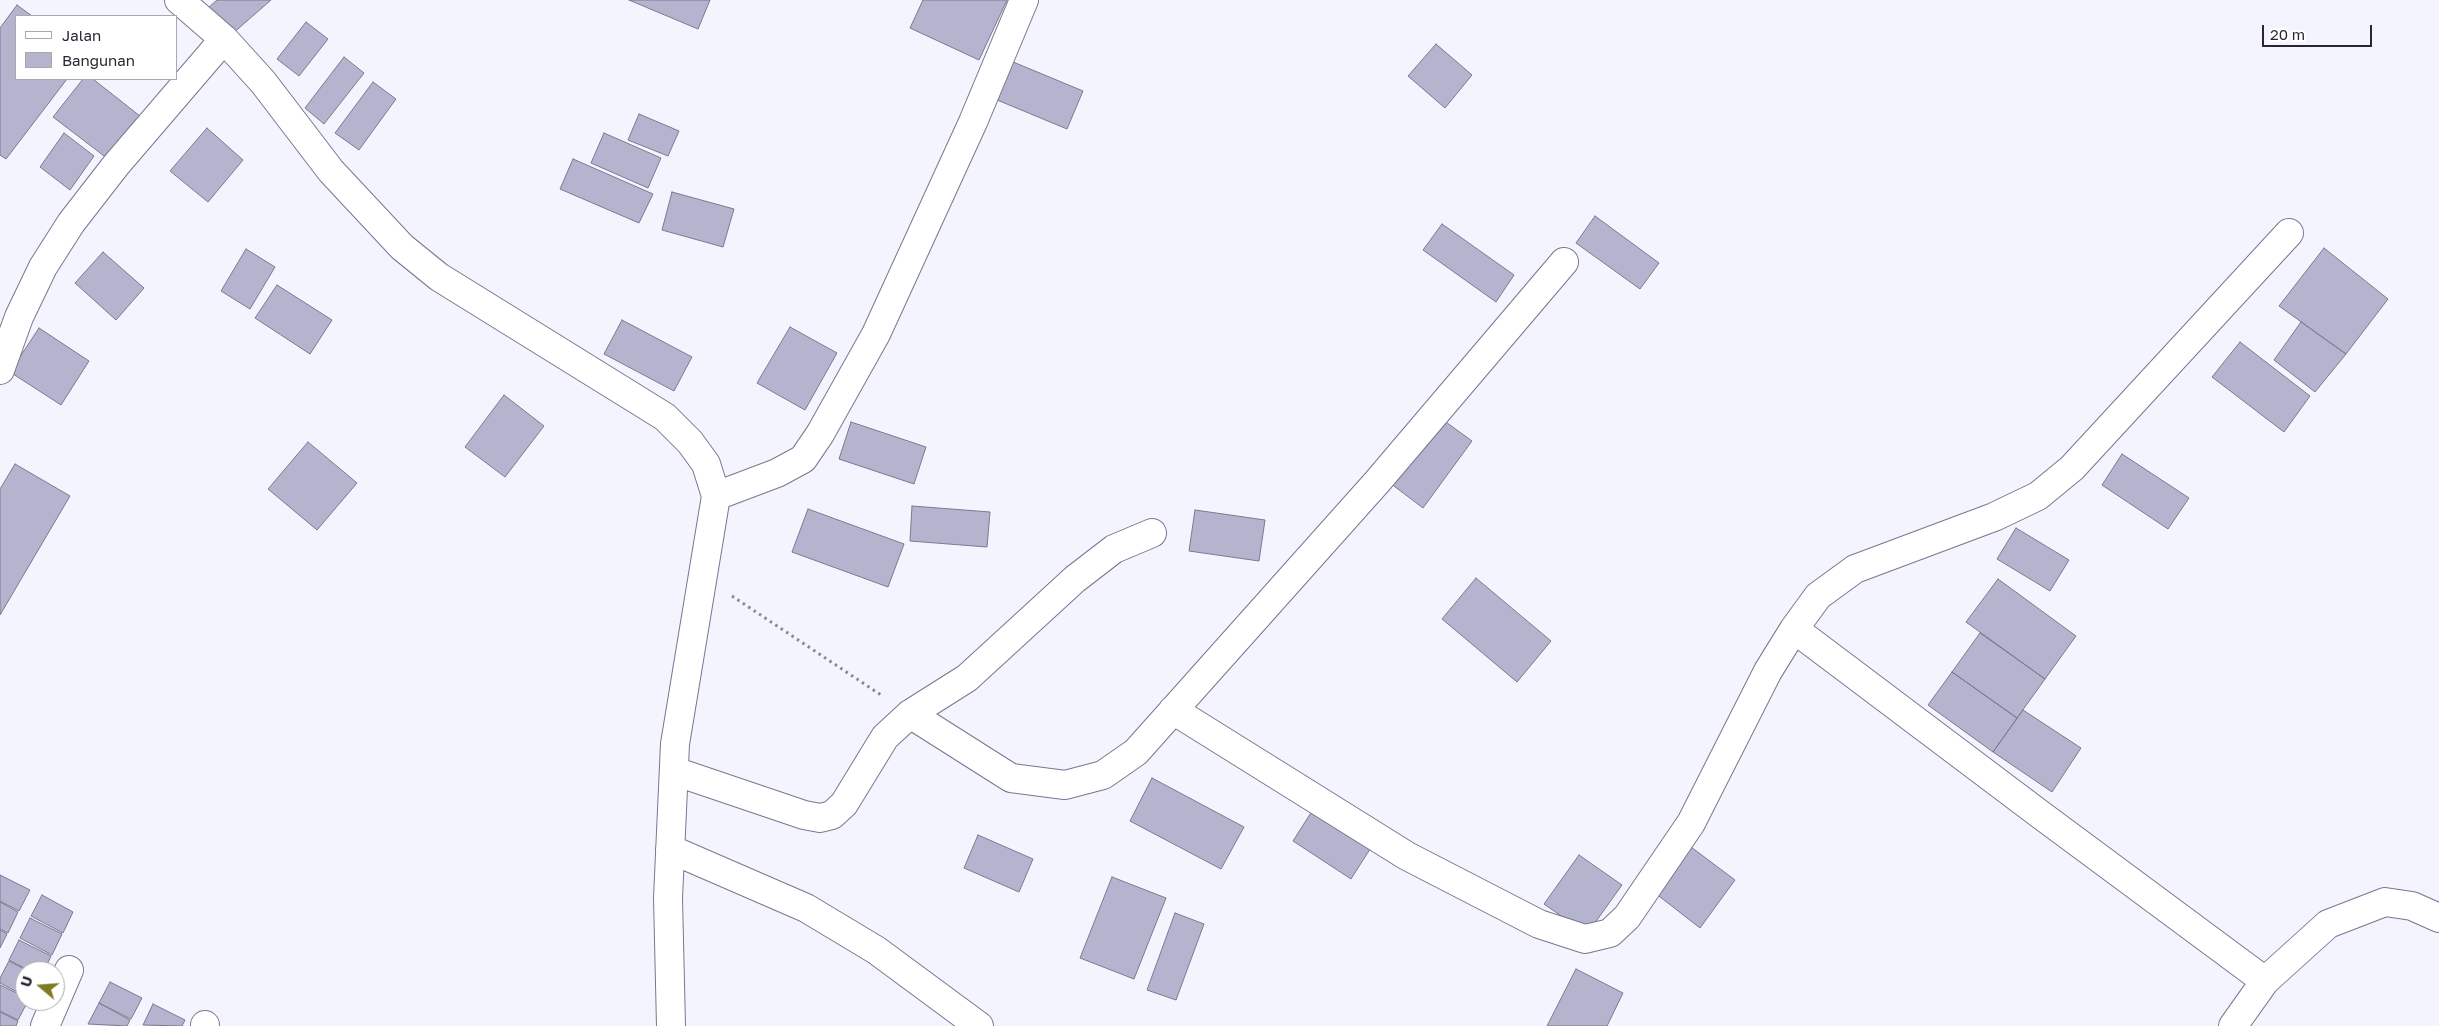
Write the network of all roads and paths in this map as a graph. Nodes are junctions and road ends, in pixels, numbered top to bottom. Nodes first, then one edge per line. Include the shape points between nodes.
1 (179, 0) edge
2 (1024, 0) edge
3 (224, 39) junction
4 (2289, 232) dead end
5 (1564, 262) dead end
6 (0, 370) edge
7 (716, 496) junction
8 (1152, 533) dead end
9 (703, 576) junction
10 (1794, 628) junction
11 (1173, 710) junction
12 (910, 714) junction
13 (674, 771) junction
14 (670, 849) junction
15 (2439, 918) edge
16 (69, 970) dead end
17 (2266, 981) junction
18 (45, 1026) edge
19 (671, 1026) edge
20 (979, 1026) edge
21 (2233, 1026) edge

1 - 3 street
2 - 7 street via 973,122 876,334 820,434 802,459 777,474
3 - 6 street via 71,223 19,317
3 - 7 street via 263,82 331,171 402,248 439,278 665,417 706,464
4 - 10 street via 2072,468 2038,496 1994,517 1855,569 1818,596
5 - 11 street via 1377,482
7 - 9 street
8 - 12 street via 1114,549 1075,579 967,678
9 - 12 path
9 - 13 street via 675,744
10 - 11 street via 1768,671 1685,831 1627,917 1610,933 1585,939 1539,924 1407,856
10 - 17 street
11 - 12 street via 1136,752 1103,774 1065,785 1011,778
12 - 13 street via 885,737 844,804 832,816 804,815
13 - 14 street
14 - 19 street
14 - 20 street via 806,908 876,950
15 - 17 street via 2412,906 2386,902 2328,924
16 - 18 street
17 - 21 street

